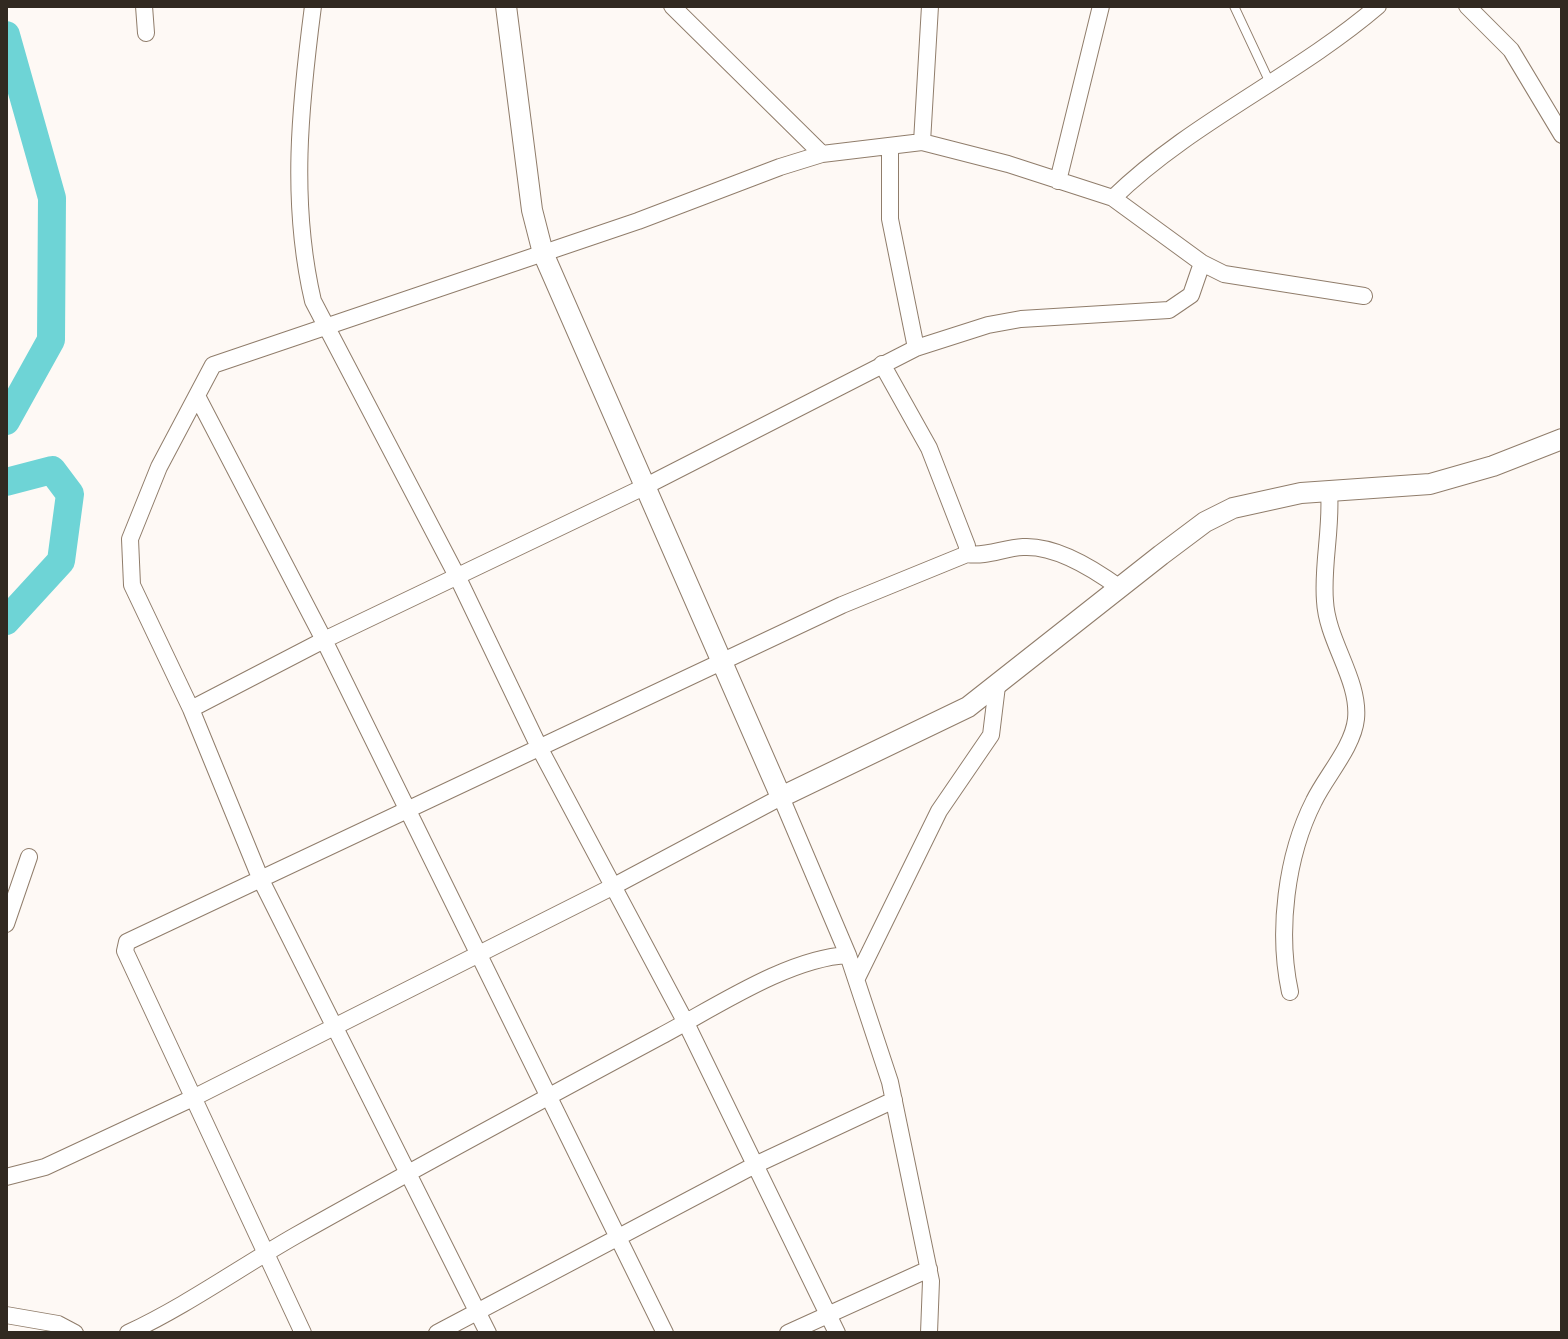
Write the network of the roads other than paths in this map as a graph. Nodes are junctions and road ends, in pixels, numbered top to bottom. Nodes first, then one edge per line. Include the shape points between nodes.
1 (144, 6) edge
2 (313, 6) edge
3 (506, 6) edge
4 (672, 6) edge
5 (930, 6) edge
6 (1101, 6) edge
7 (1234, 6) edge
8 (1378, 6) edge
9 (1467, 6) edge
10 (146, 33) dead end
11 (1271, 85) junction
12 (1562, 135) edge
13 (922, 142) junction
14 (890, 146) junction
15 (822, 154) junction
16 (1058, 181) junction
17 (1113, 198) junction
18 (543, 253) junction
19 (1202, 263) junction
20 (1364, 296) dead end
21 (326, 327) junction
22 (916, 348) junction
23 (882, 364) junction
24 (197, 396) junction
25 (1562, 439) edge
26 (644, 487) junction
27 (1329, 491) junction
28 (967, 554) junction
29 (458, 578) junction
30 (1120, 588) junction
31 (324, 640) junction
32 (721, 664) junction
33 (997, 686) junction
34 (191, 709) junction
35 (540, 749) junction
36 (781, 797) junction
37 (406, 811) junction
38 (29, 857) dead end
39 (261, 880) junction
40 (614, 886) junction
41 (6, 924) edge
42 (477, 953) junction
43 (848, 955) junction
44 (857, 978) junction
45 (1290, 992) dead end
46 (686, 1023) junction
47 (332, 1026) junction
48 (195, 1097) junction
49 (547, 1097) junction
50 (894, 1100) junction
51 (755, 1165) junction
52 (408, 1173) junction
53 (6, 1177) edge
54 (619, 1239) junction
55 (266, 1253) junction
56 (929, 1269) junction
57 (478, 1312) junction
58 (6, 1315) edge
59 (826, 1315) junction
60 (75, 1333) edge
61 (128, 1333) edge
62 (303, 1333) edge
63 (437, 1333) edge
64 (488, 1333) edge
65 (665, 1333) edge
66 (788, 1333) edge
67 (837, 1333) edge
68 (929, 1333) edge

1 - 10 street
2 - 21 street via 297,168 313,301
3 - 18 street via 532,210
4 - 15 street
5 - 13 street
6 - 16 street
7 - 11 lane
8 - 11 street
9 - 12 street via 1511,50
11 - 17 street via 1141,171
13 - 14 street
13 - 16 street
14 - 15 street
14 - 22 street via 890,219
15 - 18 street
16 - 17 street
17 - 19 street
18 - 21 street
18 - 26 street
19 - 20 street via 1248,280
19 - 22 street via 1191,295 1169,310 1021,319
21 - 24 street via 213,365
21 - 29 street
22 - 23 street
23 - 26 street
23 - 28 street via 939,470
24 - 31 street
24 - 34 street via 159,467 130,539 132,585
25 - 27 street via 1452,479
26 - 29 street
26 - 32 street
27 - 30 street via 1233,508 1205,522
27 - 45 street via 1325,604 1357,717 1300,833 1287,903 1284,964
28 - 30 street via 1046,549
28 - 32 street via 842,605
29 - 31 street
29 - 35 street
30 - 33 street
31 - 34 street
31 - 37 street
32 - 35 street
32 - 36 street
33 - 36 street via 952,717
33 - 44 street via 991,735 939,811
34 - 39 street
35 - 37 street
35 - 40 street
36 - 40 street
36 - 43 street
37 - 39 street
37 - 42 street
38 - 41 street
39 - 47 street
39 - 48 street via 127,942 125,951
40 - 42 street
40 - 46 street
42 - 47 street
42 - 49 street
43 - 44 street
43 - 46 street via 794,968
44 - 50 street
46 - 49 street
46 - 51 street
47 - 48 street
47 - 52 street
48 - 53 street via 45,1167
48 - 55 street
49 - 52 street
49 - 54 street
50 - 51 street
50 - 56 street
51 - 54 street
51 - 59 street
52 - 55 street
52 - 57 street
54 - 57 street
54 - 65 street
55 - 61 street
55 - 62 street
56 - 59 street
56 - 68 street
57 - 63 street
57 - 64 street
58 - 60 street via 58,1324
59 - 66 street
59 - 67 street

